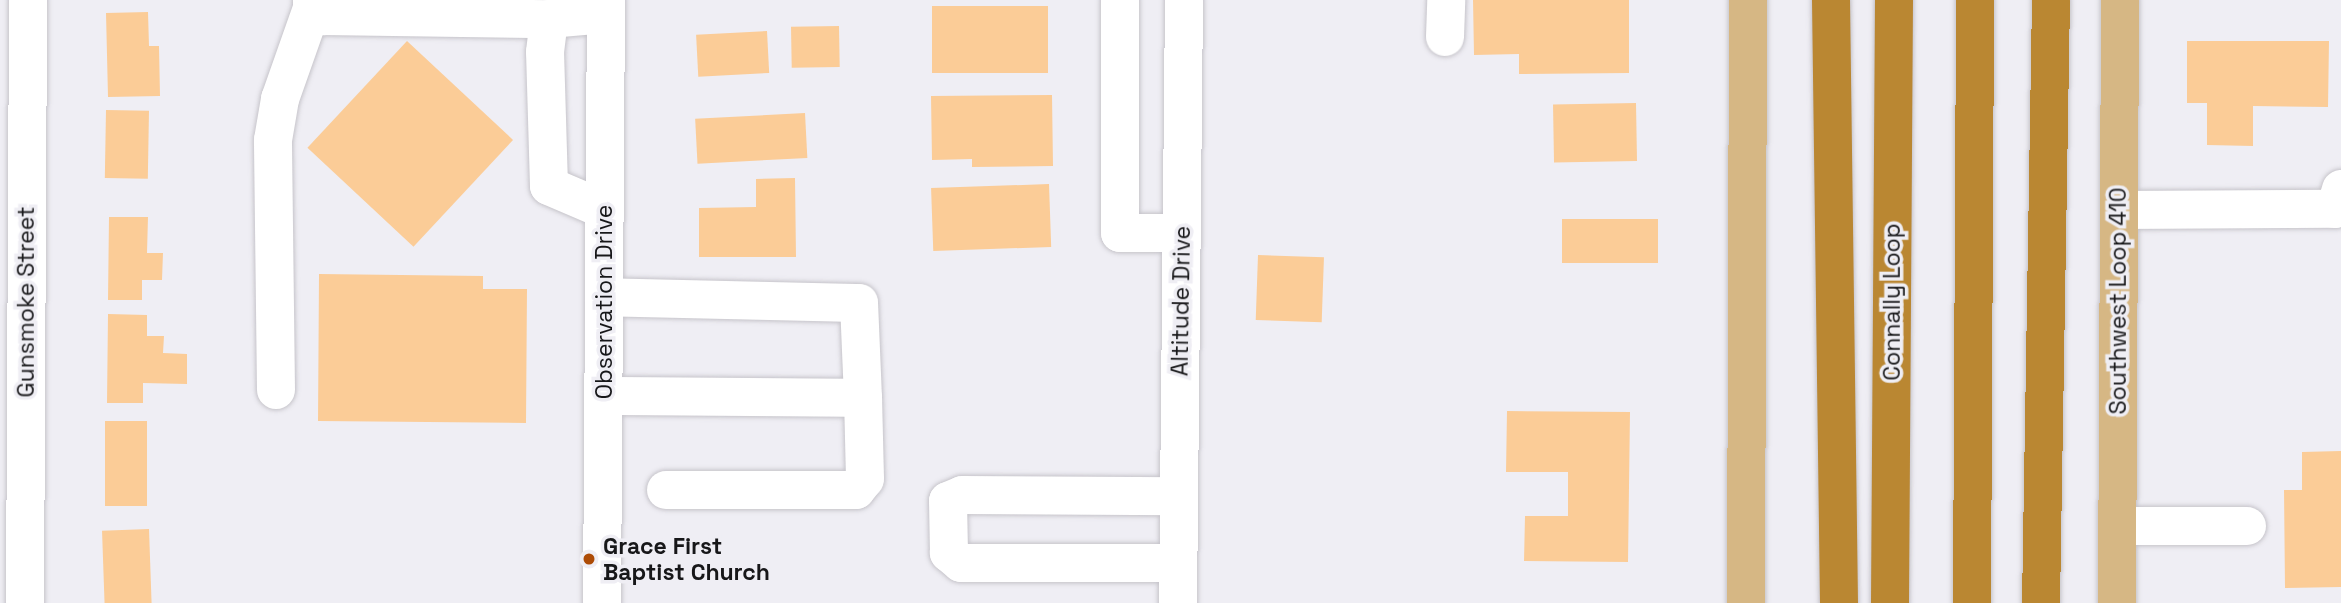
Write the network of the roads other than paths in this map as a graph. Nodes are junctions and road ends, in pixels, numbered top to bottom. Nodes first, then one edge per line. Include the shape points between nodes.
1 (28, 0) edge
2 (1120, 0) edge
3 (1184, 0) edge
4 (1446, 0) edge
5 (1748, 0) edge
6 (1831, 0) edge
7 (1894, 0) edge
8 (1975, 0) edge
9 (2051, 0) edge
10 (2120, 0) edge
11 (312, 4) edge
12 (422, 7) edge
13 (606, 7) edge
14 (531, 12) edge
15 (1445, 37) dead end
16 (2341, 189) edge
17 (2119, 210) junction
18 (605, 211) junction
19 (1182, 233) junction
20 (13, 274) edge
21 (604, 298) junction
22 (276, 390) dead end
23 (603, 396) junction
24 (863, 398) junction
25 (666, 491) dead end
26 (1179, 496) junction
27 (2118, 526) junction
28 (2247, 526) dead end
29 (1178, 564) junction
30 (24, 603) edge
31 (602, 603) edge
32 (1178, 603) edge
33 (1746, 603) edge
34 (1839, 603) edge
35 (1890, 603) edge
36 (1972, 603) edge
37 (2041, 603) edge
38 (2117, 603) edge

1 - 20 street, Gunsmoke Street
2 - 19 street via 1120,233
3 - 19 street, Altitude Drive
4 - 15 street
5 - 33 main road
6 - 34 highway
7 - 35 highway, Connally Loop
8 - 36 highway
9 - 37 highway
10 - 17 main road, Southwest Loop 410
11 - 12 street via 323,16
11 - 22 street via 280,99 273,140
12 - 14 street
13 - 14 street
13 - 18 street, Observation Drive
14 - 18 street via 545,51 549,186
16 - 17 street via 2335,209
17 - 27 main road, Southwest Loop 410
18 - 21 street, Observation Drive
19 - 26 street, Altitude Drive
20 - 30 street, Gunsmoke Street
21 - 23 street, Observation Drive
21 - 24 street via 859,303
23 - 24 street
23 - 31 street, Observation Drive
24 - 25 street via 865,479 856,491
26 - 29 street, Altitude Drive
26 - 29 street via 961,495 948,501 949,553 961,563
27 - 28 street
27 - 38 main road, Southwest Loop 410
29 - 32 street, Altitude Drive

